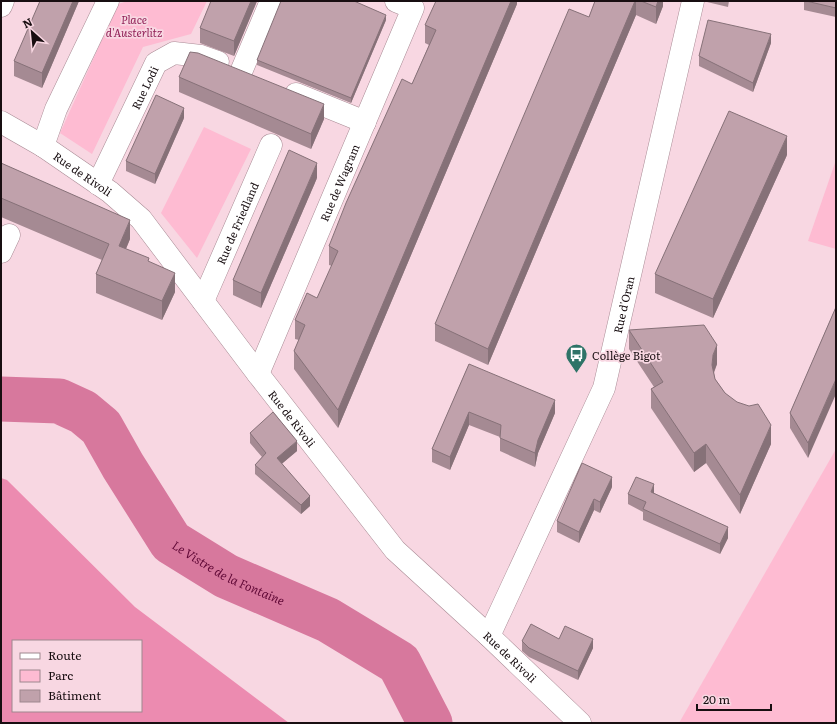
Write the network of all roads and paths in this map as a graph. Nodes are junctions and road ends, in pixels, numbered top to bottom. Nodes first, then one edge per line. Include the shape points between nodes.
1 (3, 1) edge
2 (108, 1) edge
3 (271, 1) edge
4 (396, 1) edge
5 (693, 1) edge
6 (1, 6) edge
7 (278, 86) edge
8 (1, 122) edge
9 (365, 122) junction
10 (270, 145) dead end
11 (43, 146) junction
12 (98, 184) junction
13 (203, 301) junction
14 (258, 374) junction
15 (489, 636) junction
16 (580, 723) edge

1 - 6 street
2 - 11 street via 56,109
3 - 12 street, Rue Lodi via 249,75 201,56 181,53 174,53 156,63
4 - 9 street, Rue de Wagram via 413,8
5 - 15 street, Rue d'Oran via 604,388
7 - 9 street
8 - 11 street, Rue de Rivoli
9 - 14 street, Rue de Wagram
10 - 13 street, Rue de Friedland
11 - 12 street, Rue de Rivoli
12 - 13 street, Rue de Rivoli via 141,219
13 - 14 street, Rue de Rivoli
14 - 15 street, Rue de Rivoli via 395,550
15 - 16 street, Rue de Rivoli

